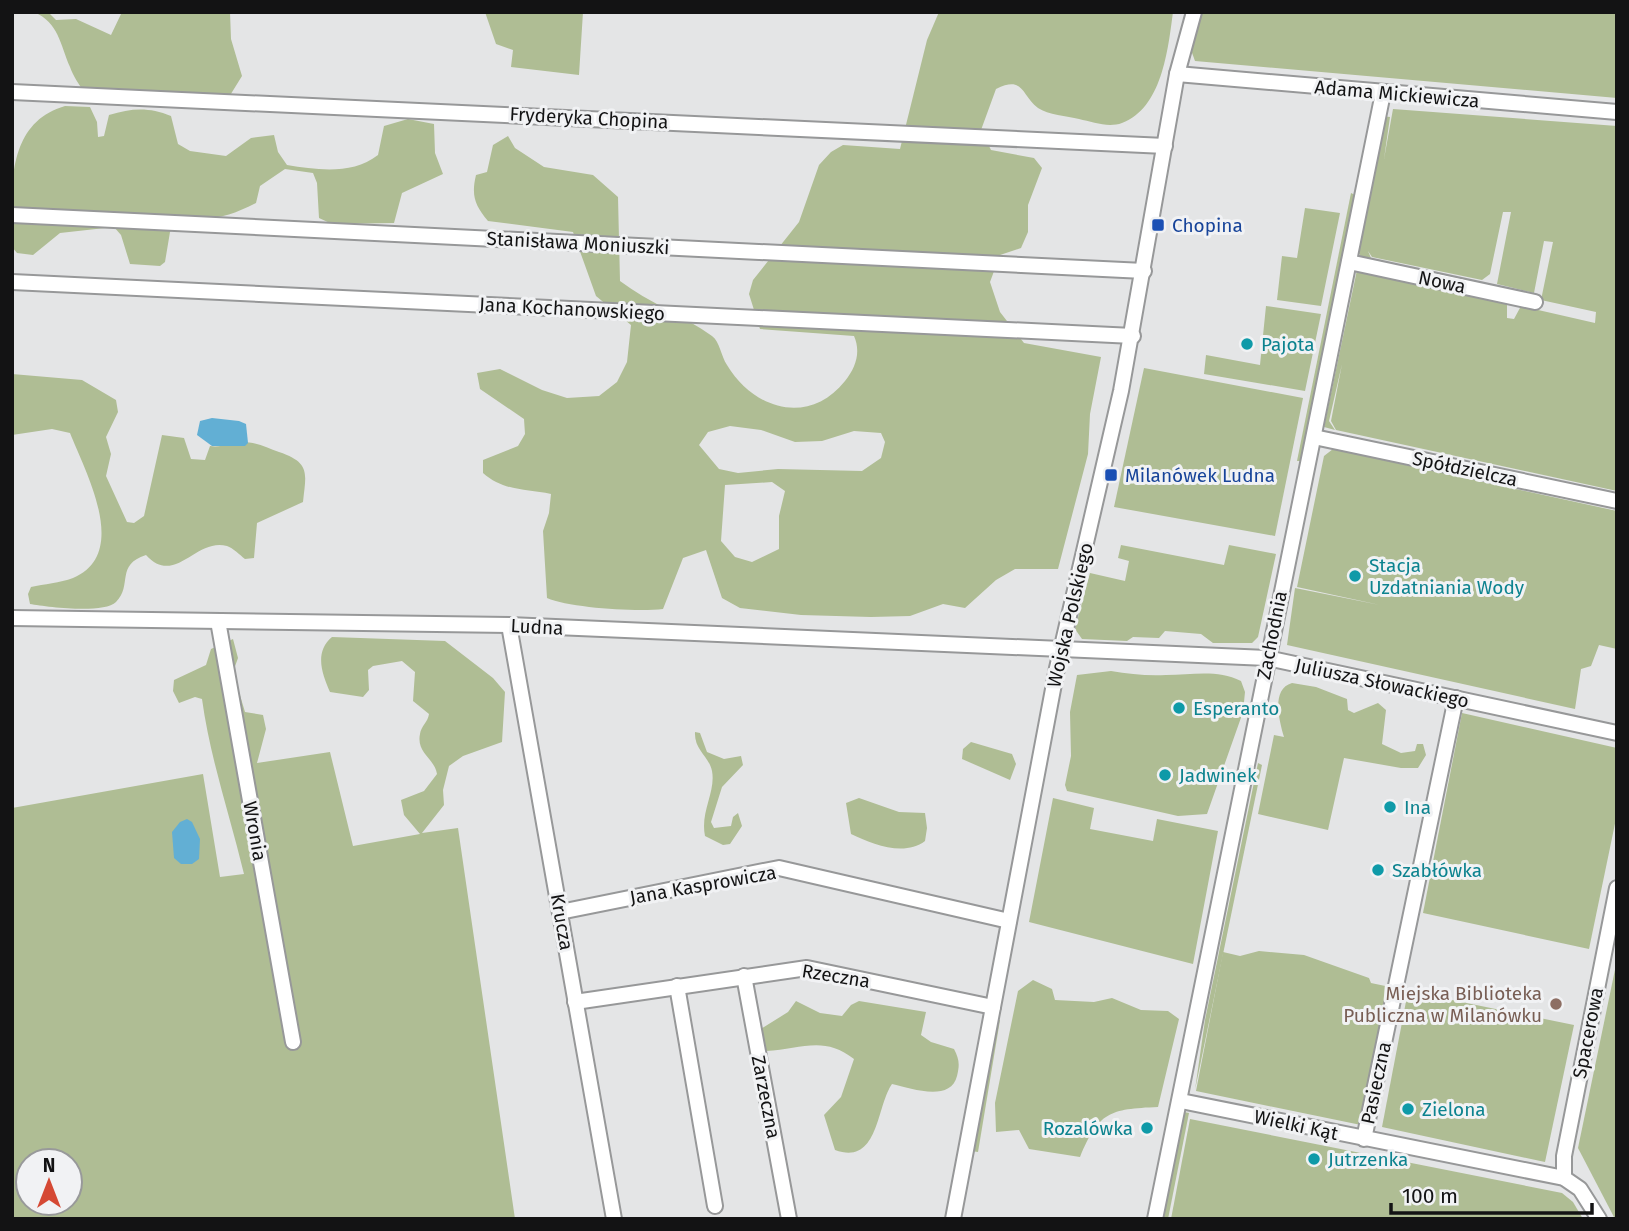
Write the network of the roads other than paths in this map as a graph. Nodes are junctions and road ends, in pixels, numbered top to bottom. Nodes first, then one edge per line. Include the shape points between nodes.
1 (1194, 12) edge
2 (1177, 74) junction
3 (12, 92) edge
4 (1383, 93) junction
5 (1617, 112) edge
6 (1165, 146) junction
7 (12, 215) edge
8 (1349, 262) junction
9 (1144, 271) junction
10 (12, 282) edge
11 (1535, 302) dead end
12 (1133, 336) junction
13 (1314, 437) junction
14 (1617, 501) edge
15 (12, 618) edge
16 (218, 621) junction
17 (509, 625) junction
18 (1062, 650) junction
19 (1267, 657) junction
20 (1455, 698) junction
21 (1617, 733) edge
22 (1617, 888) edge
23 (560, 912) junction
24 (1009, 921) junction
25 (744, 976) junction
26 (677, 986) junction
27 (575, 1002) junction
28 (993, 1007) junction
29 (293, 1042) dead end
30 (1181, 1101) junction
31 (1364, 1139) junction
32 (1564, 1178) junction
33 (715, 1206) dead end
34 (614, 1219) edge
35 (789, 1219) edge
36 (953, 1219) edge
37 (1155, 1219) edge
38 (1599, 1219) edge

1 - 2 street, Wojska Polskiego
2 - 4 street, Adama Mickiewicza
2 - 6 street, Wojska Polskiego
3 - 6 street, Fryderyka Chopina
4 - 5 street, Adama Mickiewicza
4 - 8 street, Zachodnia
6 - 9 street, Wojska Polskiego
7 - 9 street, Stanisława Moniuszki
8 - 11 street, Nowa
8 - 13 street, Zachodnia
9 - 12 street, Wojska Polskiego
10 - 12 street, Jana Kochanowskiego
12 - 18 street, Wojska Polskiego
13 - 14 street, Spółdzielcza
13 - 19 street, Zachodnia
15 - 16 street, Ludna
16 - 17 street, Ludna
16 - 29 street, Wronia
17 - 18 street, Ludna
17 - 23 street, Krucza
18 - 19 street, Juliusza Słowackiego
18 - 24 street, Wojska Polskiego
19 - 20 street, Juliusza Słowackiego
19 - 30 street, Zachodnia
20 - 21 street, Juliusza Słowackiego
20 - 31 street, Pasieczna
22 - 32 street, Spacerowa via 1564,1156
23 - 24 street, Jana Kasprowicza via 779,868
23 - 27 street, Krucza
24 - 28 street, Wojska Polskiego
25 - 26 street, Rzeczna
25 - 28 street, Rzeczna via 807,968
25 - 35 street, Zarzeczna
26 - 27 street, Rzeczna
26 - 33 street
27 - 34 street, Krucza
28 - 36 street, Wojska Polskiego
30 - 31 street, Wielki Kąt
30 - 37 street, Zachodnia
31 - 32 street, Wielki Kąt
32 - 38 street via 1580,1189

